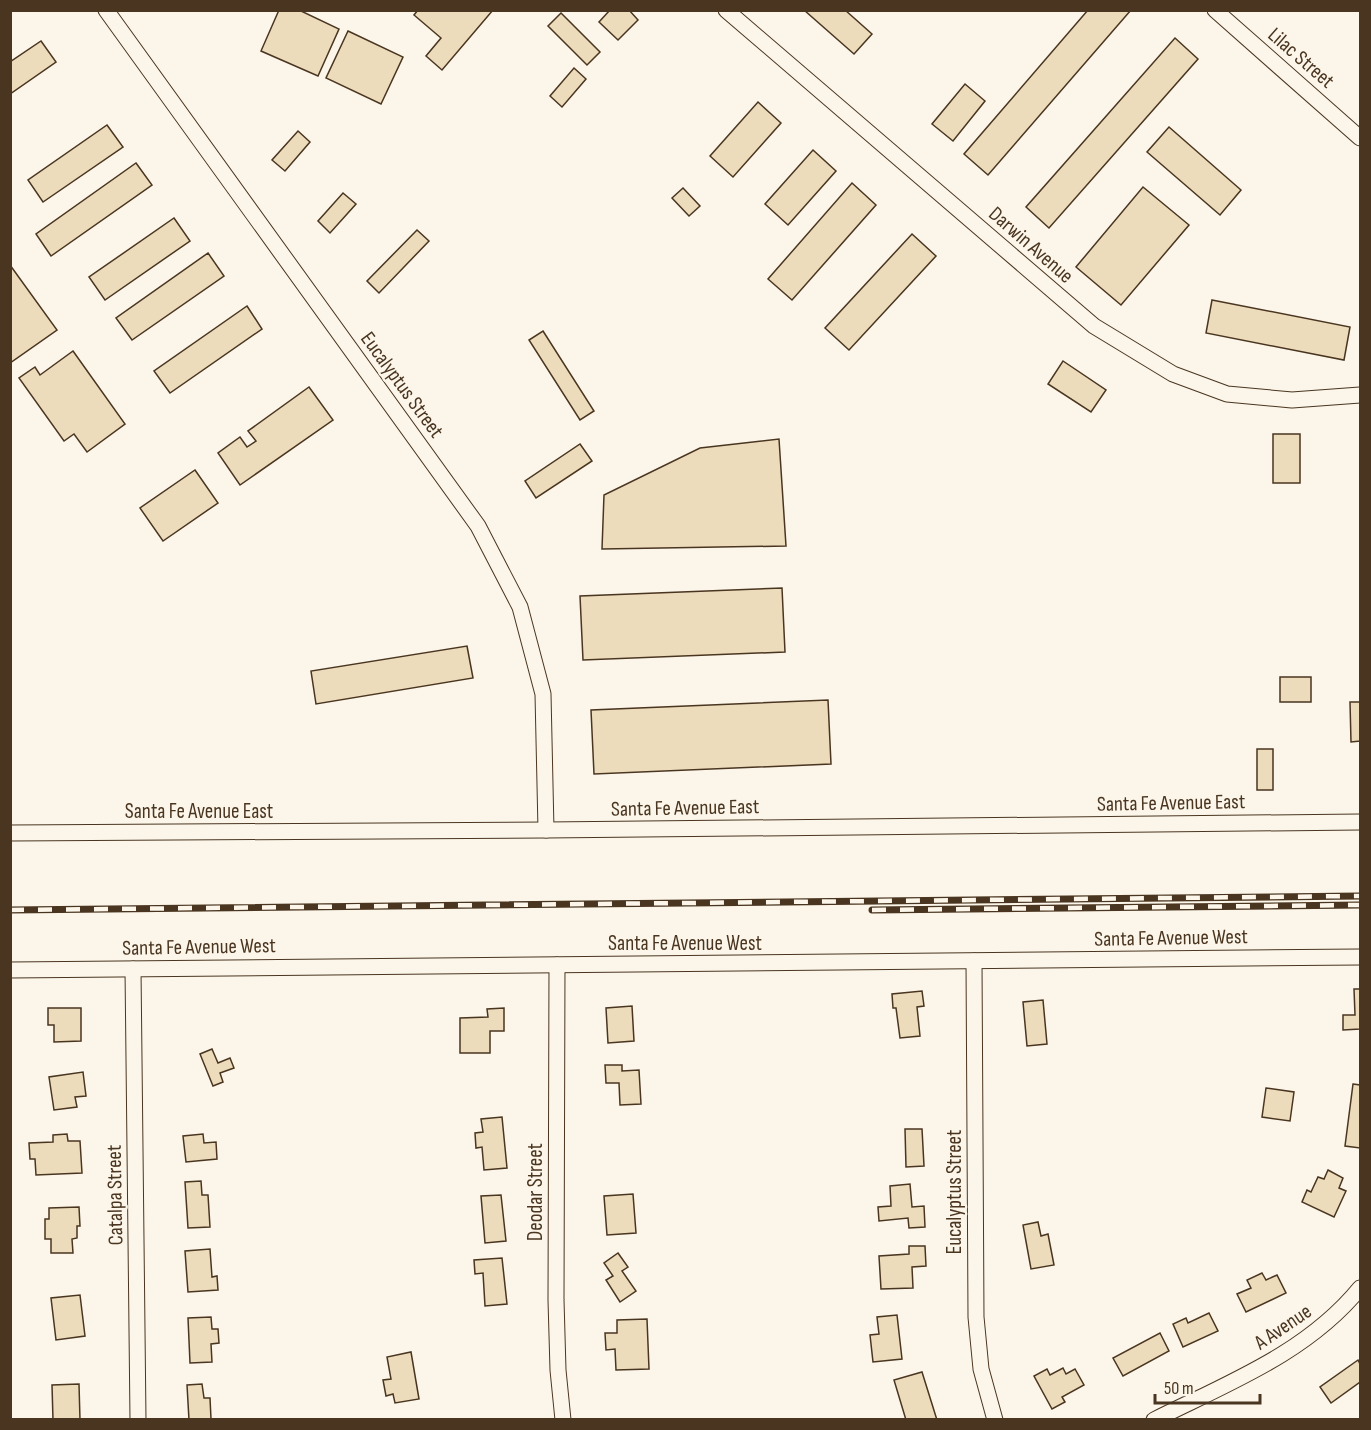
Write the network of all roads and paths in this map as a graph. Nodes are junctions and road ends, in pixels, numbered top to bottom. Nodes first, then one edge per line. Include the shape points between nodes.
1 (106, 10) edge
2 (726, 10) edge
3 (1215, 10) edge
4 (1360, 138) edge
5 (1360, 395) edge
6 (1360, 822) edge
7 (546, 830) junction
8 (10, 833) edge
9 (1360, 957) edge
10 (974, 961) junction
11 (557, 965) junction
12 (133, 969) junction
13 (10, 970) edge
14 (1360, 1288) edge
15 (138, 1419) edge
16 (563, 1419) edge
17 (995, 1419) edge
18 (1154, 1419) edge

1 - 7 street, Eucalyptus Street via 478,526 520,608 543,694
2 - 5 street, Darwin Avenue via 1094,327 1173,374 1227,394 1292,400
3 - 4 street, Lilac Street
6 - 7 street, Santa Fe Avenue East
7 - 8 street, Santa Fe Avenue East
9 - 10 street, Santa Fe Avenue West
10 - 11 street, Santa Fe Avenue West
10 - 17 street, Eucalyptus Street via 976,1317 981,1369
11 - 12 street, Santa Fe Avenue West
11 - 16 street, Deodar Street via 556,1300
12 - 13 street, Santa Fe Avenue West
12 - 15 street, Catalpa Street
14 - 18 street, A Avenue via 1331,1319 1286,1353

